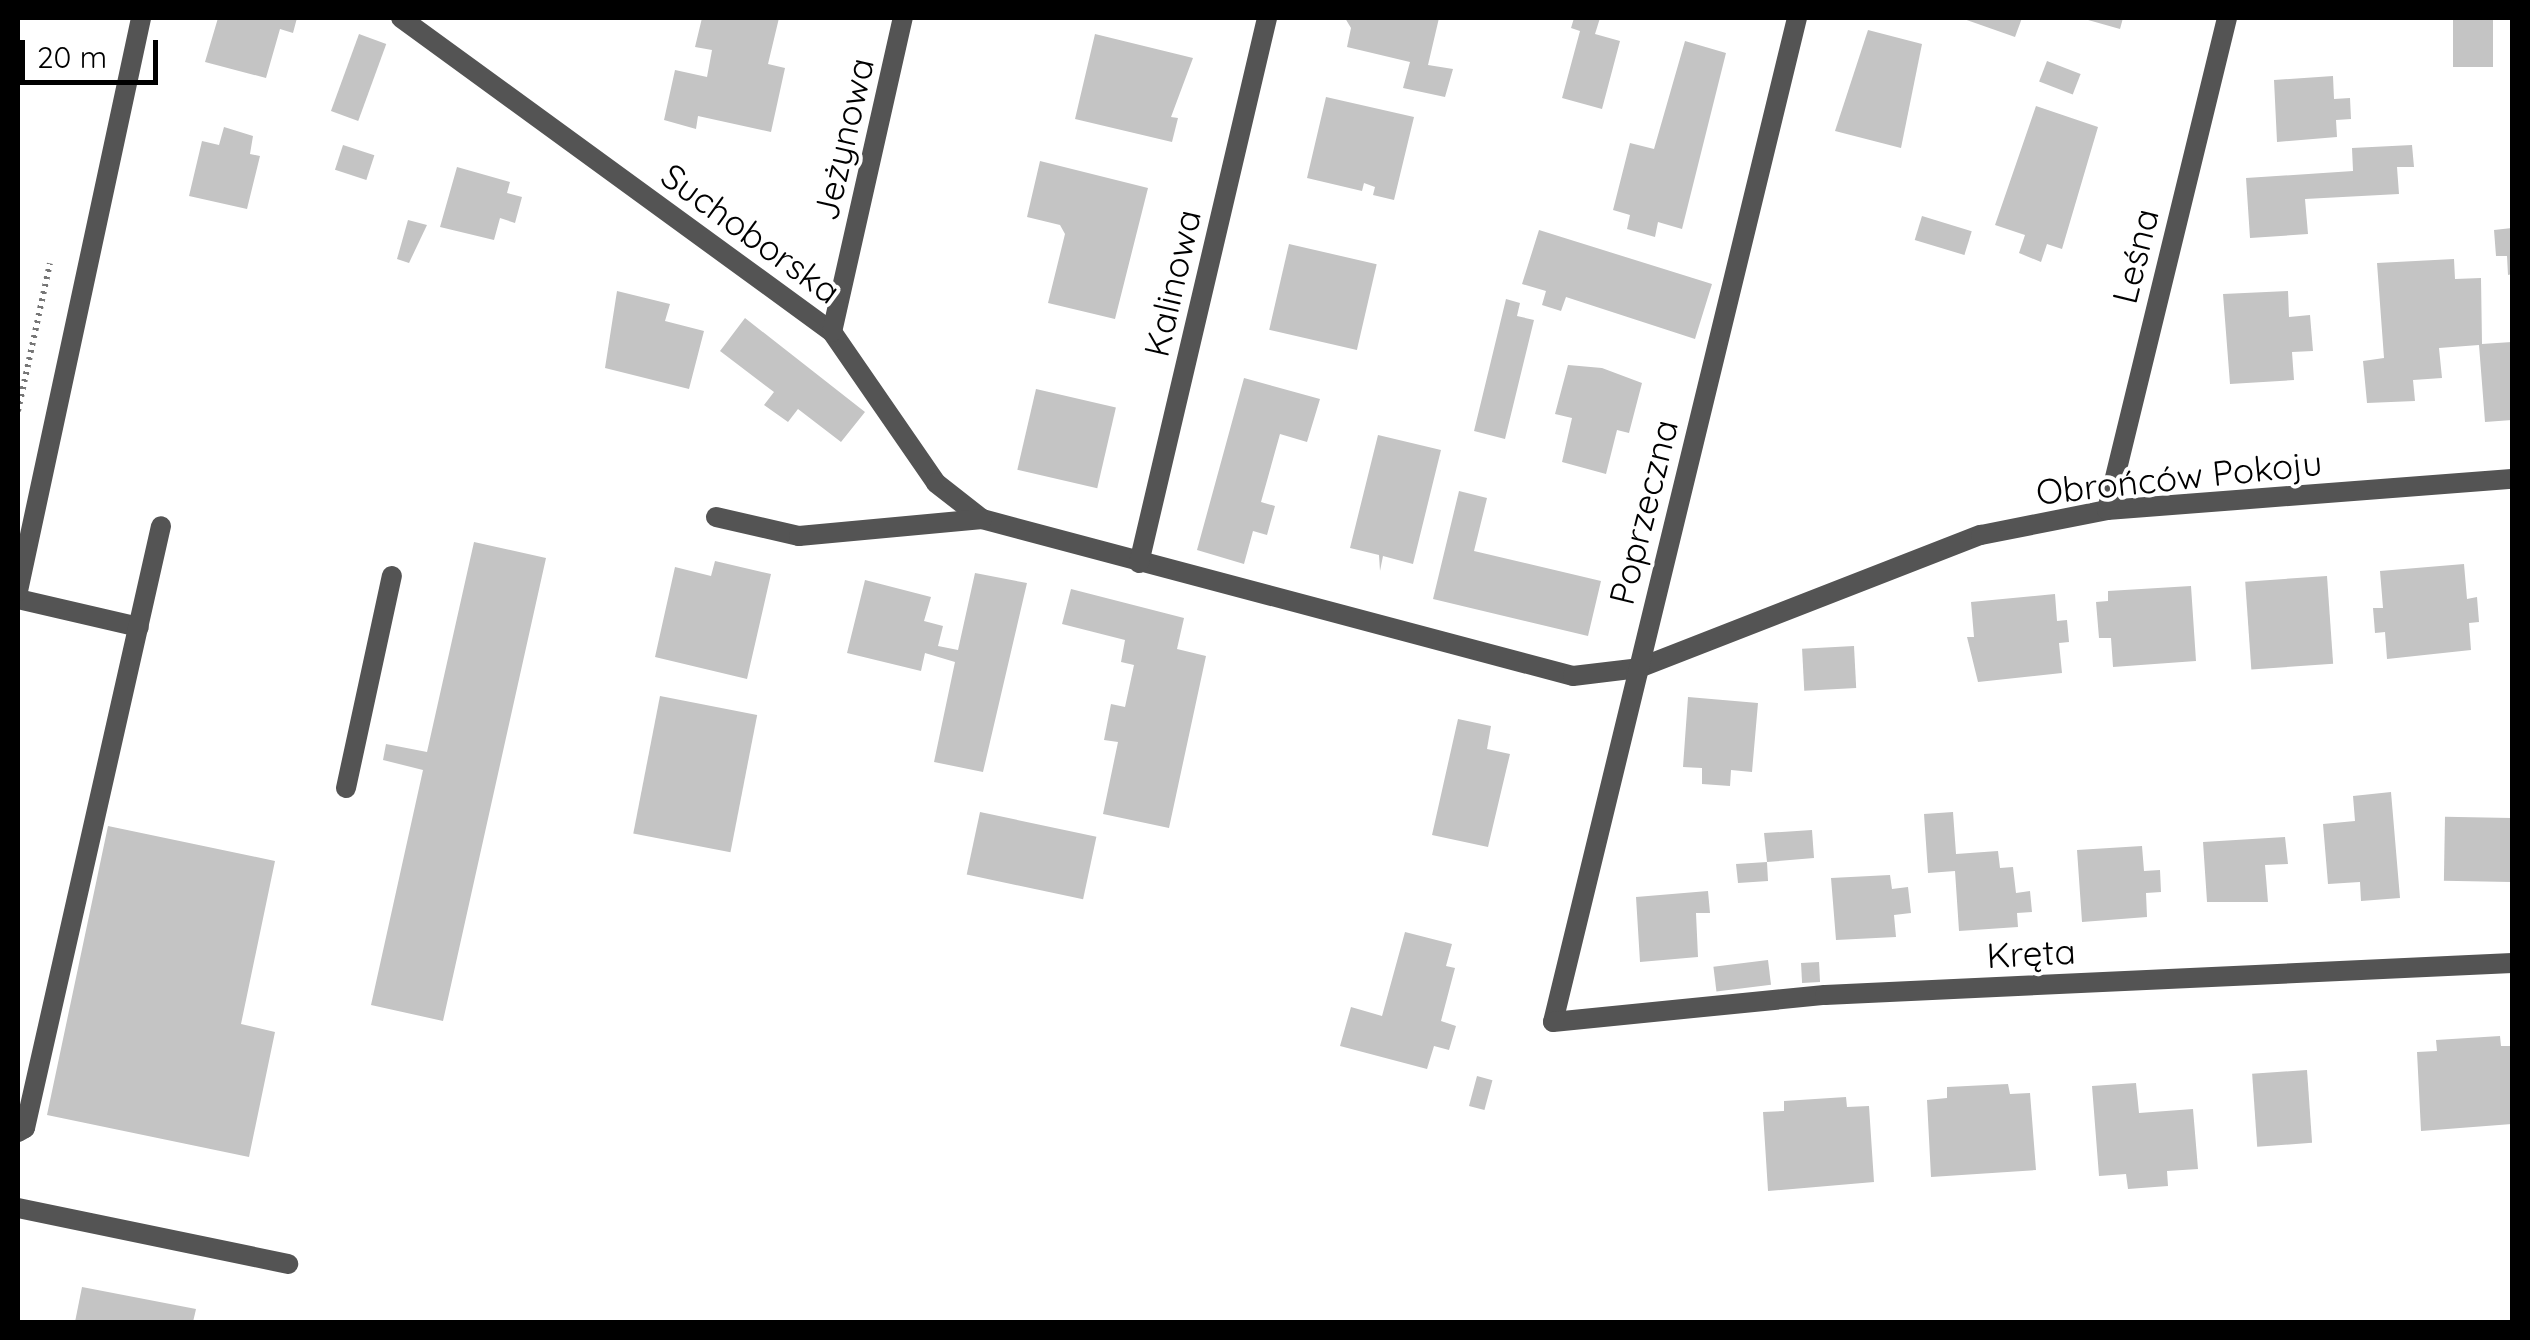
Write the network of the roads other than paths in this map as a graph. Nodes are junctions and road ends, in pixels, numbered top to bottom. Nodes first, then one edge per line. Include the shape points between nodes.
1 (141, 18) edge
2 (401, 18) edge
3 (903, 18) edge
4 (1267, 18) edge
5 (1797, 18) edge
6 (2227, 18) edge
7 (832, 332) junction
8 (2512, 479) edge
9 (2107, 510) junction
10 (716, 517) dead end
11 (982, 520) junction
12 (161, 526) dead end
13 (1140, 563) junction
14 (392, 576) dead end
15 (18, 595) edge
16 (139, 627) junction
17 (1638, 668) junction
18 (346, 788) dead end
19 (2512, 963) edge
20 (1552, 1022) joint
21 (18, 1132) edge
22 (18, 1208) edge
23 (288, 1264) dead end

1 - 15 street
2 - 7 street, Suchoborska
3 - 7 street, Jeżynowa
4 - 13 street, Kalinowa
5 - 17 street, Poprzeczna
6 - 9 street, Leśna
7 - 11 street, Suchoborska via 936,483
8 - 9 street, Obrońców Pokoju
9 - 17 street, Obrońców Pokoju via 1981,535
10 - 11 street via 799,536
11 - 13 street, Suchoborska
12 - 16 street
13 - 17 street, Obrońców Pokoju via 1573,676
14 - 18 street
15 - 16 street
16 - 21 street via 25,1128
17 - 20 street, Poprzeczna
19 - 20 street, Kręta via 1825,996
22 - 23 street

